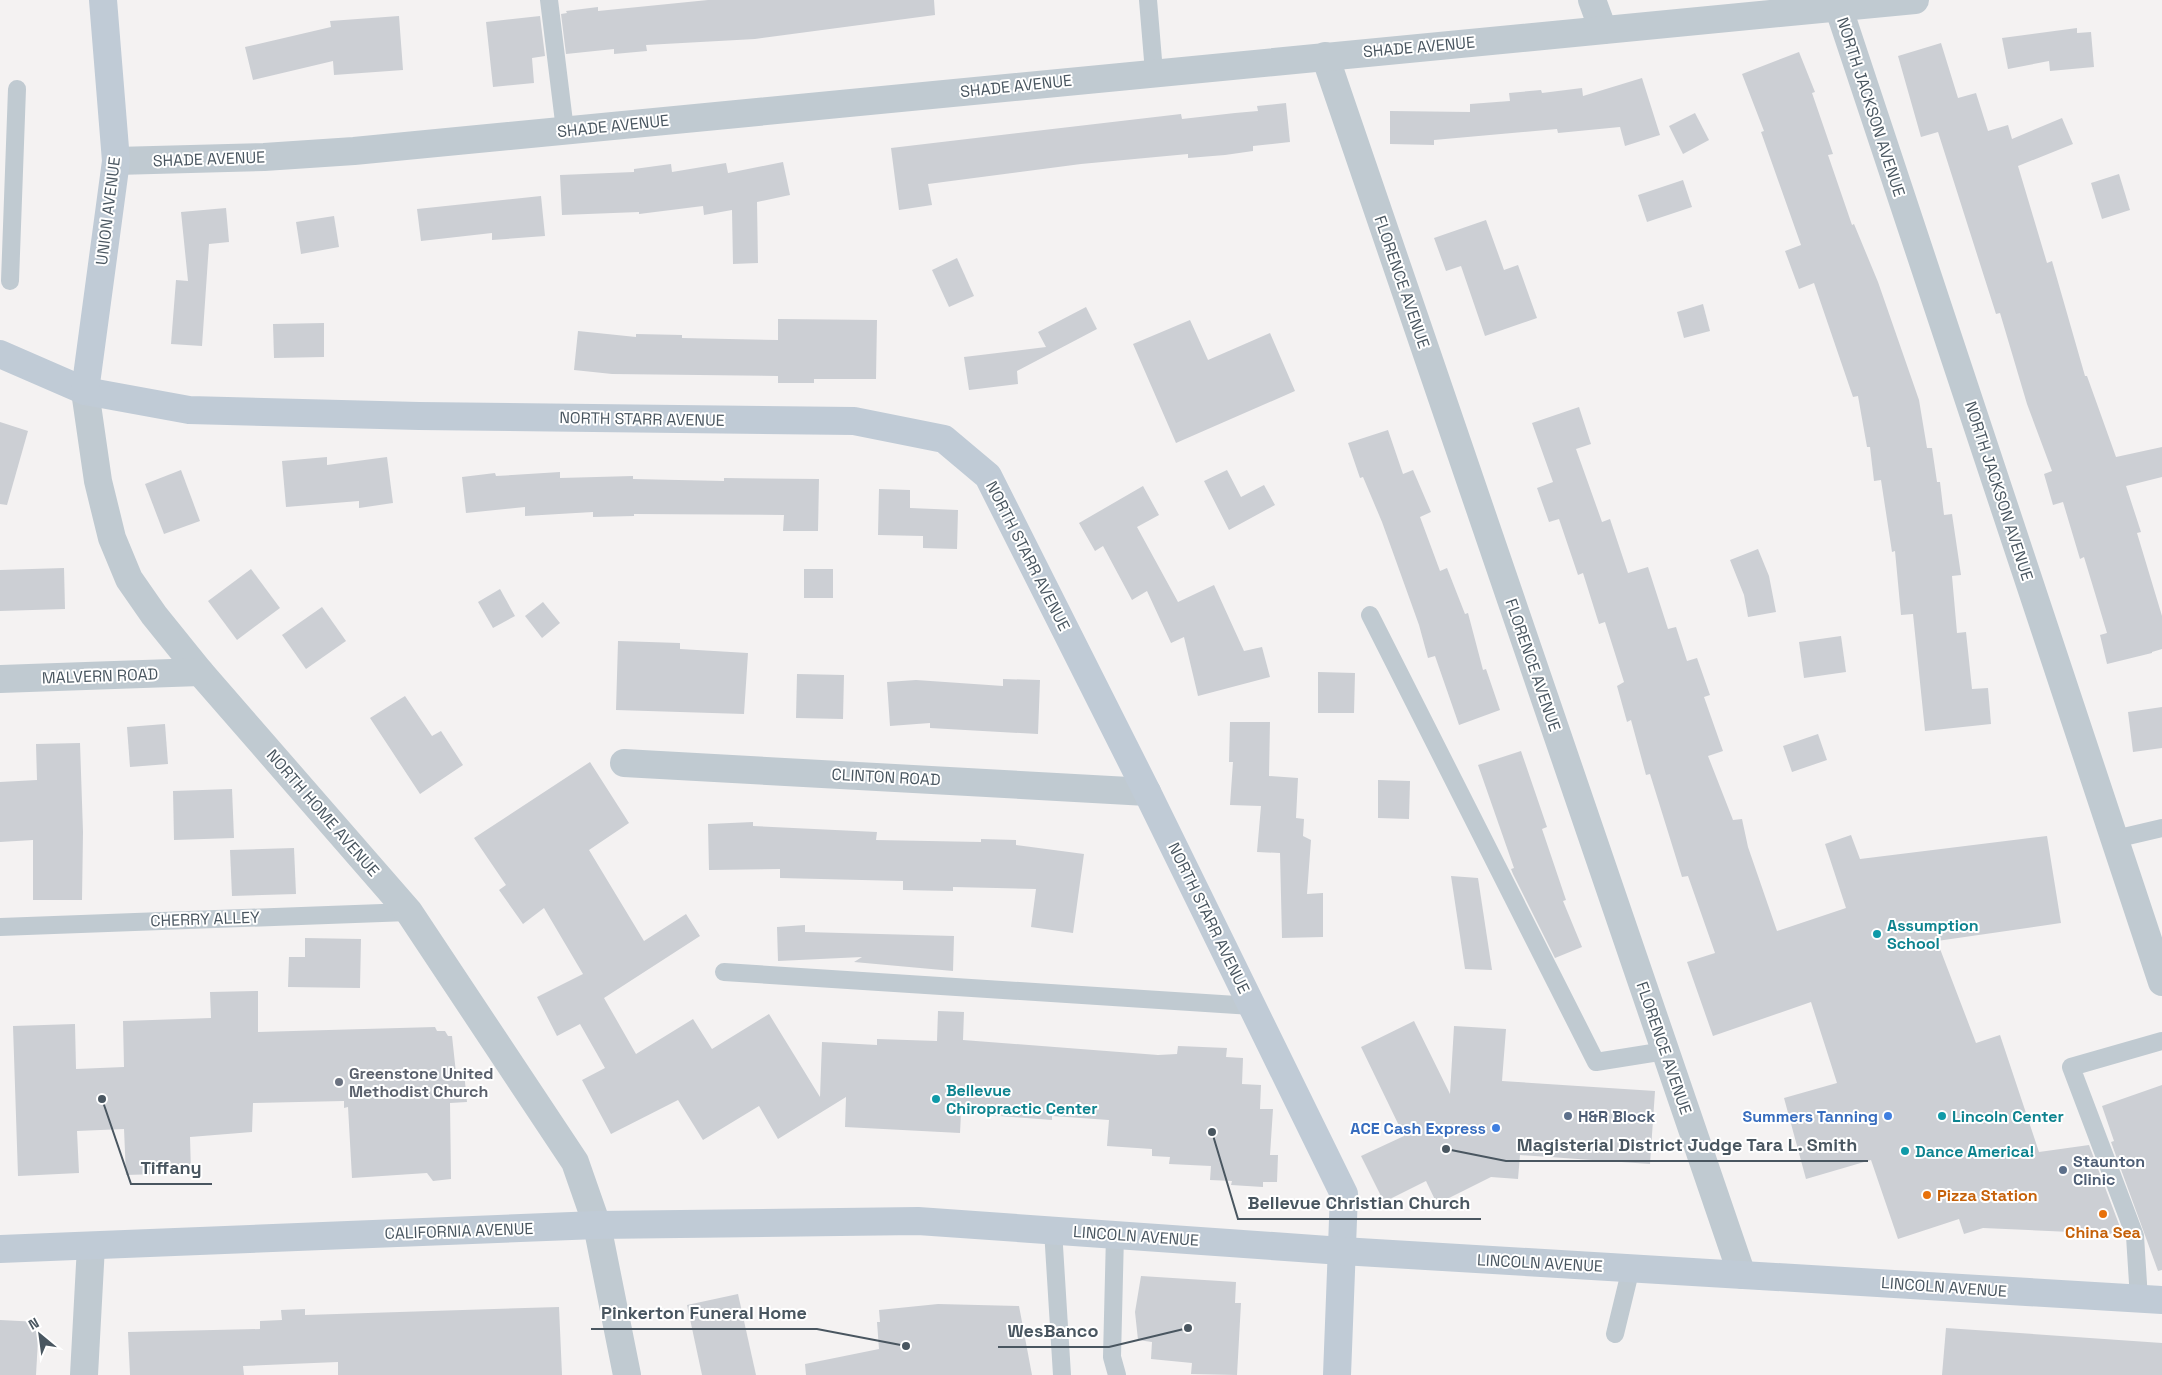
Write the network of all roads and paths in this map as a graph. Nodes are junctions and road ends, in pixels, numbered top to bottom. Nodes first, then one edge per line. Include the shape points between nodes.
1 (102, 0) edge
2 (549, 0) edge
3 (1148, 0) edge
4 (1592, 0) edge
5 (1915, 0) edge
6 (1837, 3) edge
7 (1603, 30) junction
8 (1324, 56) junction
9 (1154, 72) junction
10 (17, 89) dead end
11 (565, 130) junction
12 (7, 157) edge
13 (116, 161) junction
14 (10, 281) dead end
15 (0, 354) edge
16 (84, 391) junction
17 (1370, 615) dead end
18 (200, 672) junction
19 (0, 679) edge
20 (624, 763) dead end
21 (1147, 792) junction
22 (2162, 828) edge
23 (2115, 839) junction
24 (409, 912) junction
25 (0, 926) edge
26 (724, 972) dead end
27 (2162, 982) edge
28 (1252, 1006) junction
29 (2162, 1041) edge
30 (1665, 1051) junction
31 (918, 1221) joint
32 (597, 1225) junction
33 (1053, 1230) junction
34 (1115, 1235) junction
35 (91, 1246) junction
36 (0, 1249) edge
37 (1342, 1251) junction
38 (1632, 1268) junction
39 (1742, 1274) junction
40 (2150, 1300) edge
41 (1614, 1334) dead end
42 (84, 1375) edge
43 (627, 1375) edge
44 (1062, 1375) edge
45 (1117, 1375) edge
46 (1337, 1375) edge

1 - 13 street, UNION AVENUE
2 - 11 lane
3 - 9 lane
4 - 7 street
5 - 6 street, SHADE AVENUE
6 - 7 street, SHADE AVENUE
6 - 23 street, NORTH JACKSON AVENUE
7 - 8 street, SHADE AVENUE
8 - 9 street, SHADE AVENUE
8 - 30 street, FLORENCE AVENUE
9 - 11 street, SHADE AVENUE
10 - 12 lane
11 - 13 street, SHADE AVENUE via 354,151
12 - 14 lane
13 - 16 street, UNION AVENUE
15 - 16 street, NORTH STARR AVENUE
16 - 18 street, NORTH HOME AVENUE via 98,481 112,538 129,579
16 - 21 street, NORTH STARR AVENUE via 189,410 854,421 944,439 988,476
17 - 30 lane via 1596,1062
18 - 19 street, MALVERN ROAD
18 - 24 street, NORTH HOME AVENUE
20 - 21 street, CLINTON ROAD
21 - 28 street, NORTH STARR AVENUE
22 - 23 lane
23 - 27 street, NORTH JACKSON AVENUE
24 - 25 lane, CHERRY ALLEY
24 - 32 street, NORTH HOME AVENUE via 575,1162
26 - 28 lane
28 - 37 street, NORTH STARR AVENUE via 1344,1194
29 - 40 lane via 2071,1067 2135,1236
30 - 39 street, FLORENCE AVENUE
31 - 32 street, CALIFORNIA AVENUE
31 - 33 street, LINCOLN AVENUE
32 - 35 street, CALIFORNIA AVENUE
32 - 43 street, NORTH HOME AVENUE
33 - 34 street, LINCOLN AVENUE
33 - 44 lane
34 - 37 street, LINCOLN AVENUE
34 - 45 lane via 1112,1357
35 - 36 street, CALIFORNIA AVENUE
35 - 42 street
37 - 38 street, LINCOLN AVENUE
37 - 46 street, NORTH STARR AVENUE
38 - 39 street, LINCOLN AVENUE
38 - 41 lane
39 - 40 street, LINCOLN AVENUE

